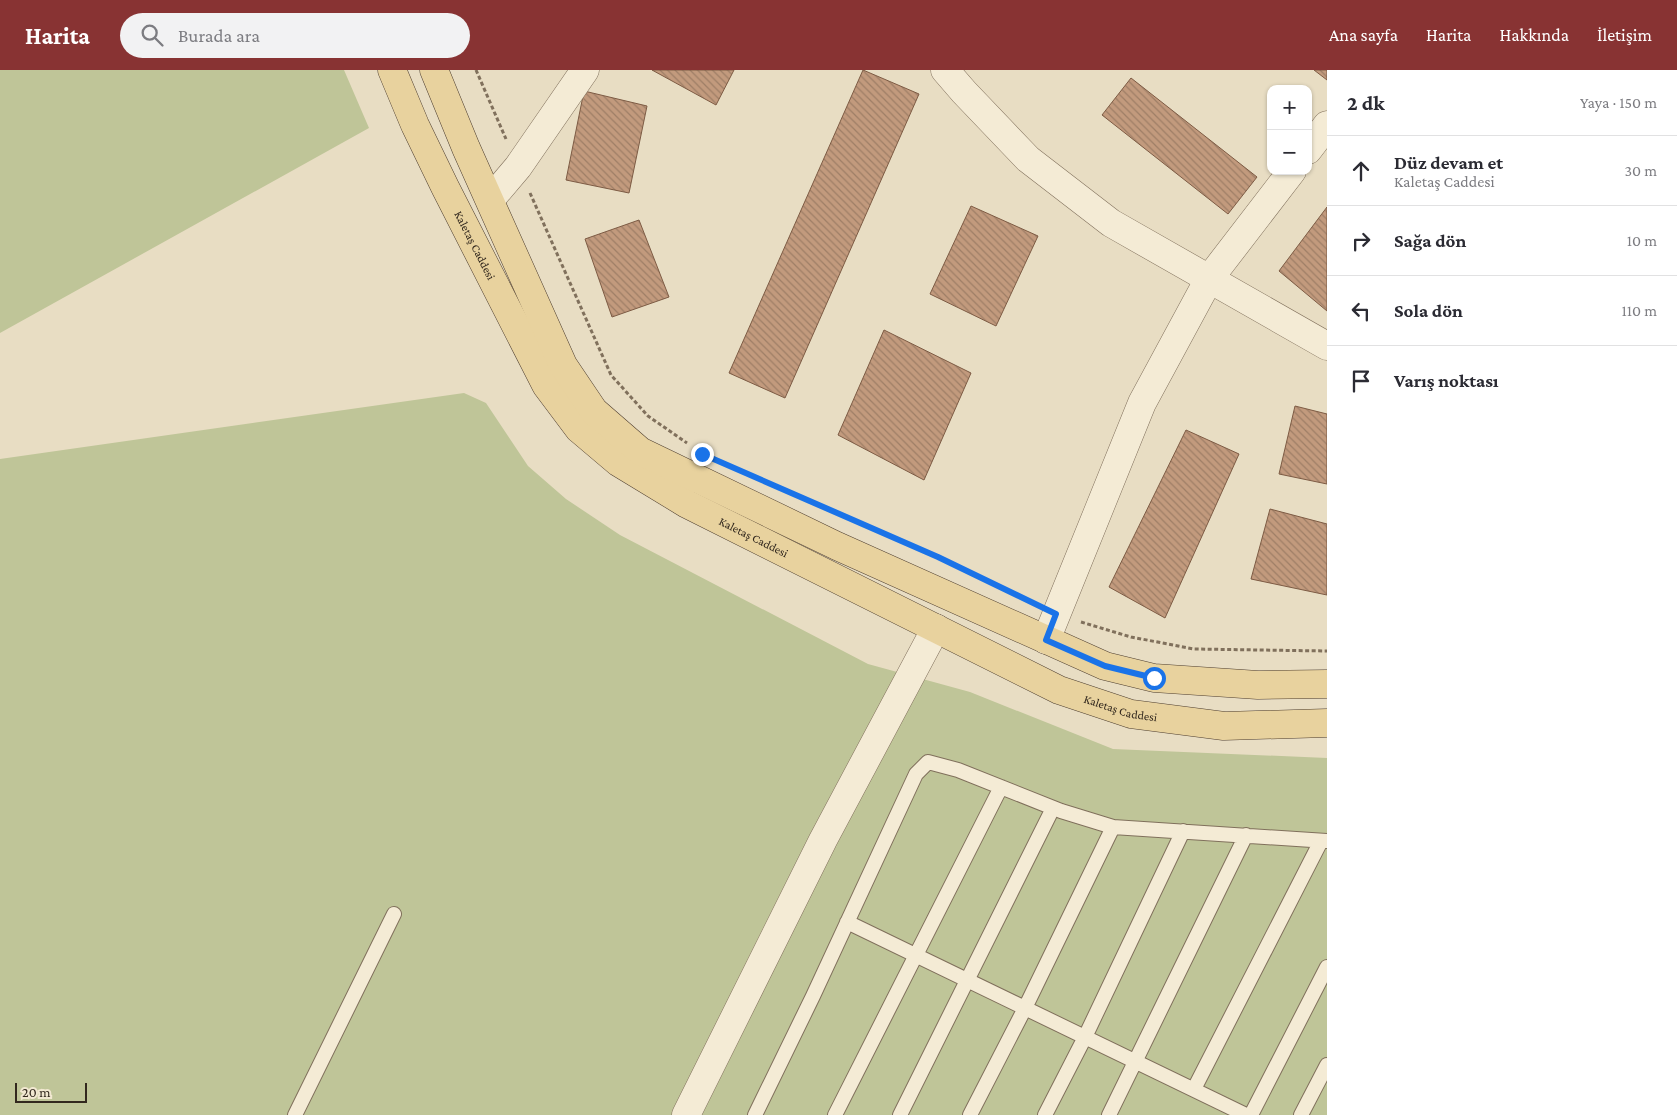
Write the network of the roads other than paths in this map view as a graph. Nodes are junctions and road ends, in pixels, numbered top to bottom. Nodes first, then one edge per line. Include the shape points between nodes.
1 (392, 70) edge
2 (434, 70) edge
3 (585, 70) edge
4 (945, 70) edge
5 (1327, 125) edge
6 (1312, 145) edge
7 (1289, 175) edge
8 (490, 200) junction
9 (1209, 279) junction
10 (1327, 346) edge
11 (936, 628) junction
12 (1046, 640) junction
13 (1327, 684) edge
14 (1327, 724) edge
15 (1001, 787) junction
16 (1053, 808) junction
17 (1112, 827) junction
18 (1183, 831) junction
19 (1246, 835) junction
20 (1324, 841) edge
21 (394, 914) dead end
22 (847, 922) junction
23 (915, 955) junction
24 (1327, 967) edge
25 (968, 980) junction
26 (1025, 1008) junction
27 (1085, 1037) junction
28 (1136, 1061) junction
29 (1327, 1064) edge
30 (1194, 1090) junction
31 (1223, 1110) edge
32 (295, 1115) edge
33 (686, 1115) edge
34 (755, 1115) edge
35 (835, 1115) edge
36 (900, 1115) edge
37 (970, 1115) edge
38 (1045, 1115) edge
39 (1109, 1115) edge
40 (1246, 1115) edge
41 (1251, 1115) edge
42 (1300, 1115) edge

1 - 11 main road, Kaletaş Caddesi via 445,187 546,385 579,429 618,462 687,504
2 - 8 main road
3 - 8 street via 518,167
4 - 9 street via 1028,159 1112,223
5 - 6 street
7 - 9 street
8 - 12 main road via 563,365 594,411 640,451 837,546
9 - 10 street
9 - 12 street via 1142,403
11 - 14 main road, Kaletaş Caddesi via 1059,690 1131,714 1224,726
11 - 33 street via 823,840
12 - 13 main road via 1105,666 1154,678 1258,685
15 - 16 lane
15 - 22 lane via 928,762 916,774
15 - 23 lane
16 - 17 lane
16 - 25 lane
17 - 18 lane
17 - 26 lane
18 - 19 lane
18 - 27 lane
19 - 20 lane
19 - 28 lane
20 - 30 lane
21 - 32 lane
22 - 23 lane
22 - 34 lane
23 - 25 lane
23 - 35 lane
24 - 41 lane
25 - 26 lane
25 - 36 lane
26 - 27 lane
26 - 37 lane
27 - 28 lane
27 - 38 lane
28 - 30 lane
28 - 39 lane
29 - 42 lane
30 - 31 lane
31 - 40 lane

